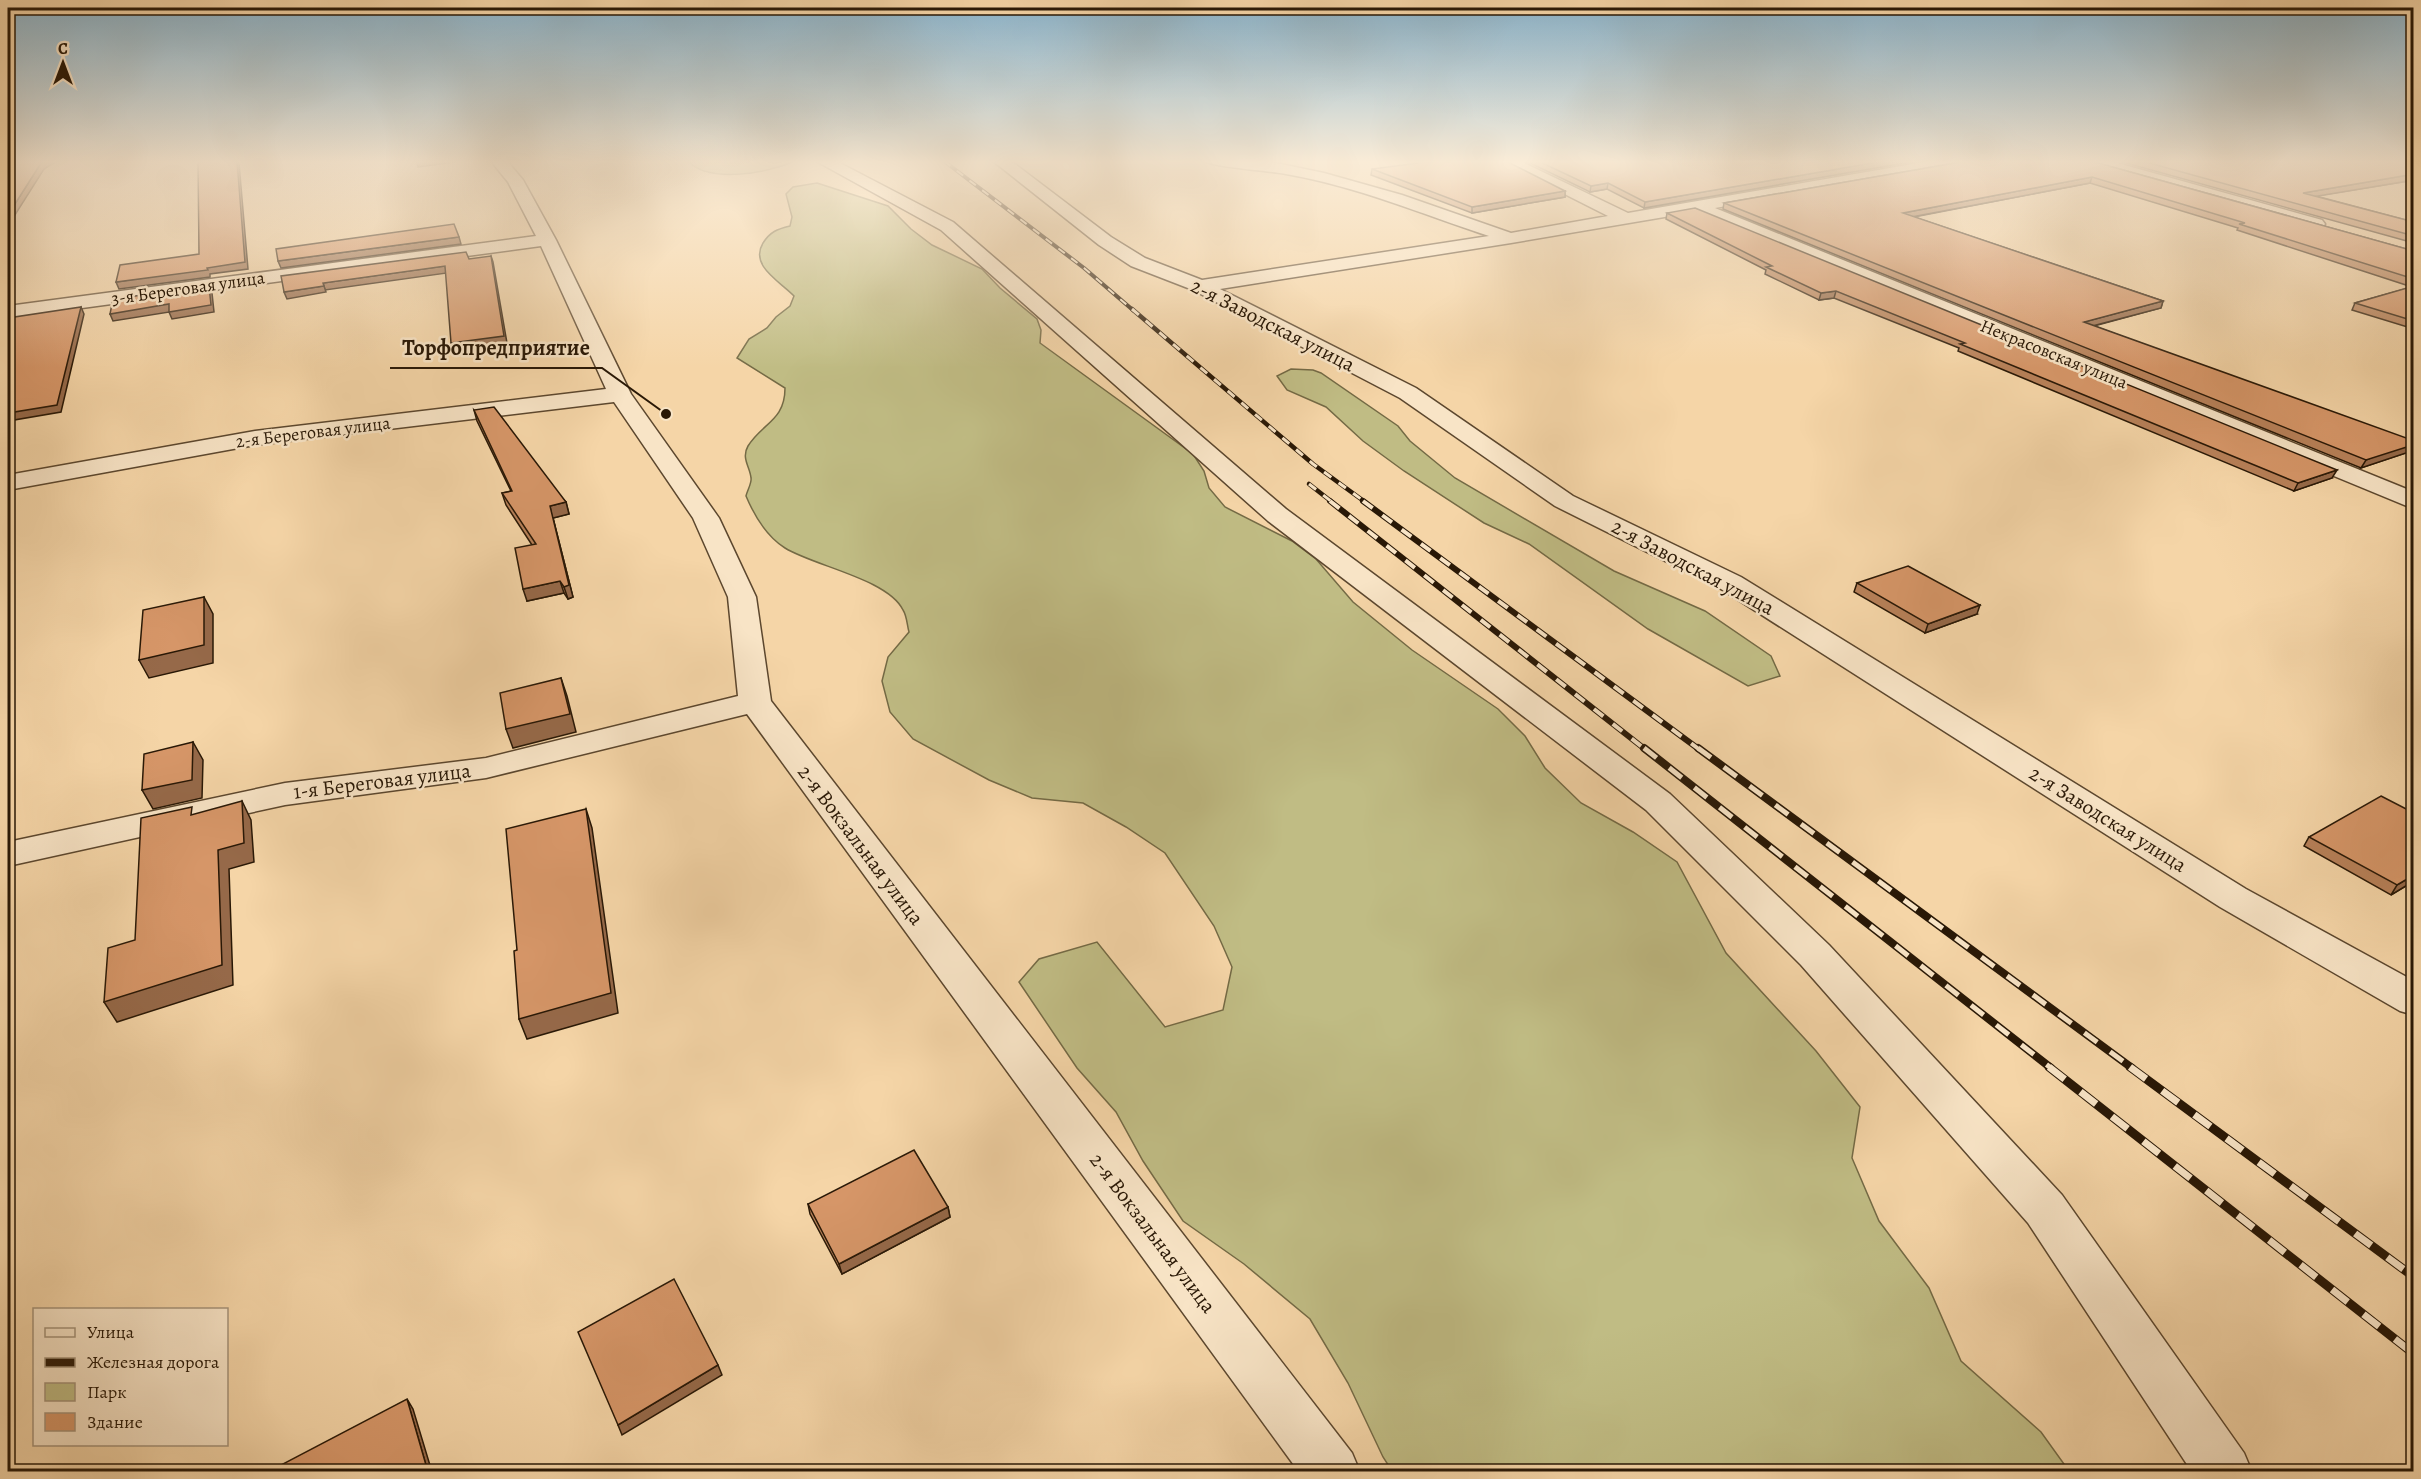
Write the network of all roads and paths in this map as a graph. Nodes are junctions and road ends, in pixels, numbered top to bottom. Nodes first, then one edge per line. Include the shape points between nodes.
1 (542, 230) edge
2 (952, 230) edge
3 (1091, 230) edge
4 (1486, 230) edge
5 (1560, 230) edge
6 (1754, 230) edge
7 (1511, 238) junction
8 (547, 240) junction
9 (1200, 286) junction
10 (8, 312) edge
11 (620, 394) junction
12 (8, 483) edge
13 (2414, 501) edge
14 (755, 702) junction
15 (8, 854) edge
16 (2414, 1000) edge
17 (1333, 1472) edge
18 (2225, 1472) edge

1 - 8 street, 2-я Вокзальная улица
2 - 18 street via 1277,515 1658,802 1815,955 2045,1209
3 - 9 street, 2-я Заводская улица via 1138,262
4 - 7 street
5 - 7 street
6 - 13 street, Некрасовская улица
7 - 9 street
8 - 10 street, 3-я Береговая улица
8 - 11 street, 2-я Вокзальная улица
9 - 16 street, 2-я Заводская улица via 1408,393 1564,501 1731,583 2233,898
11 - 12 street, 2-я Береговая улица via 255,438
11 - 14 street, 2-я Вокзальная улица via 706,518 742,597
14 - 15 street, 1-я Береговая улица via 486,768 285,794
14 - 17 street, 2-я Вокзальная улица

